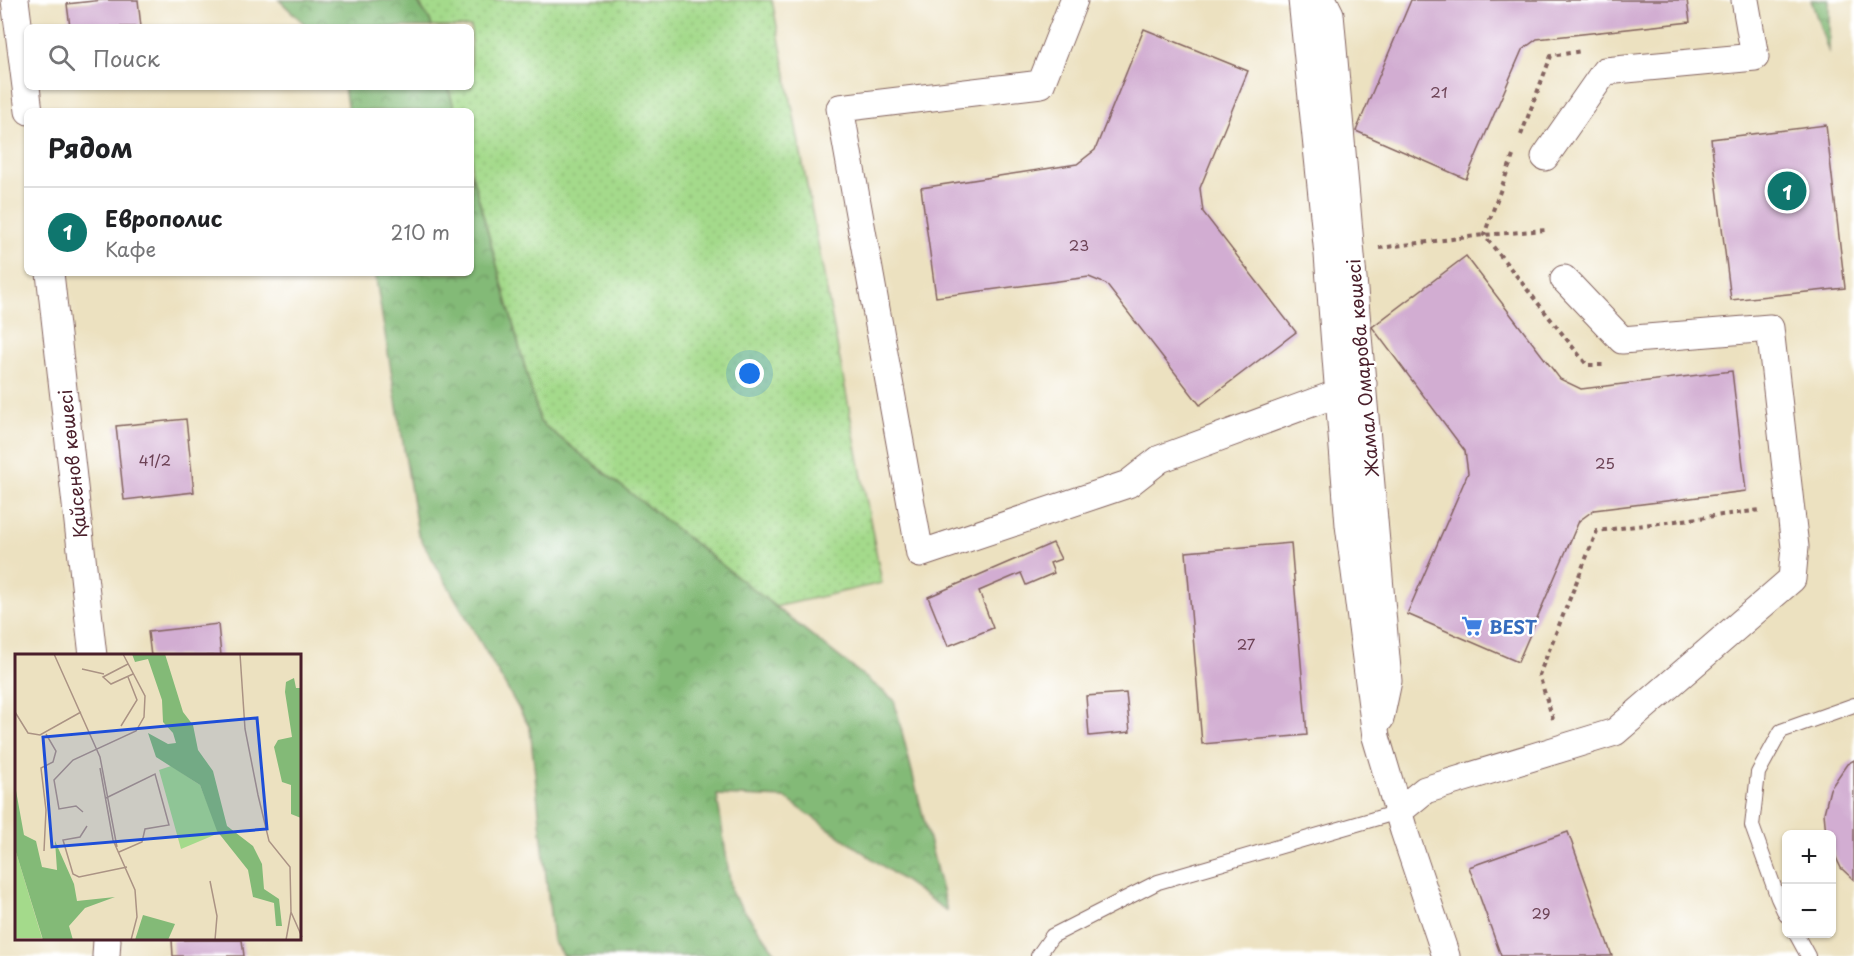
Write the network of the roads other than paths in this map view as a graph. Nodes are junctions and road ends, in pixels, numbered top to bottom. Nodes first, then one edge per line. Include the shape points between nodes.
1 (15, 0) edge
2 (1074, 0) edge
3 (1302, 0) edge
4 (1323, 0) edge
5 (1745, 0) edge
6 (24, 71) edge
7 (26, 90) edge
8 (29, 108) edge
9 (1545, 157) dead end
10 (50, 276) edge
11 (1564, 279) dead end
12 (1363, 384) junction
13 (1337, 393) junction
14 (93, 654) edge
15 (1854, 705) edge
16 (1376, 737) junction
17 (1398, 812) junction
18 (1782, 906) edge
19 (1799, 938) edge
20 (107, 941) edge
21 (106, 956) edge
22 (1038, 956) edge
23 (1446, 956) edge
24 (1808, 956) edge

1 - 6 street
2 - 13 street via 1041,84 840,108 920,554 1128,484 1160,459
3 - 13 street, Жамал Омарова көшесі via 1328,255
4 - 12 street, Жамал Омарова көшесі via 1330,14
5 - 9 street via 1755,57 1605,71
7 - 8 street
10 - 14 street, Қайсенов көшесі
11 - 17 street via 1622,340 1770,328 1795,547 1792,579 1615,732 1425,790
12 - 13 street
12 - 16 street, Жамал Омарова көшесі via 1388,681
13 - 16 street, Жамал Омарова көшесі
15 - 18 lane via 1781,732 1758,773 1752,826
16 - 17 street, Жамал Омарова көшесі
17 - 22 lane via 1158,882 1052,936
17 - 23 street, Жамал Омарова көшесі
19 - 24 lane
20 - 21 street

